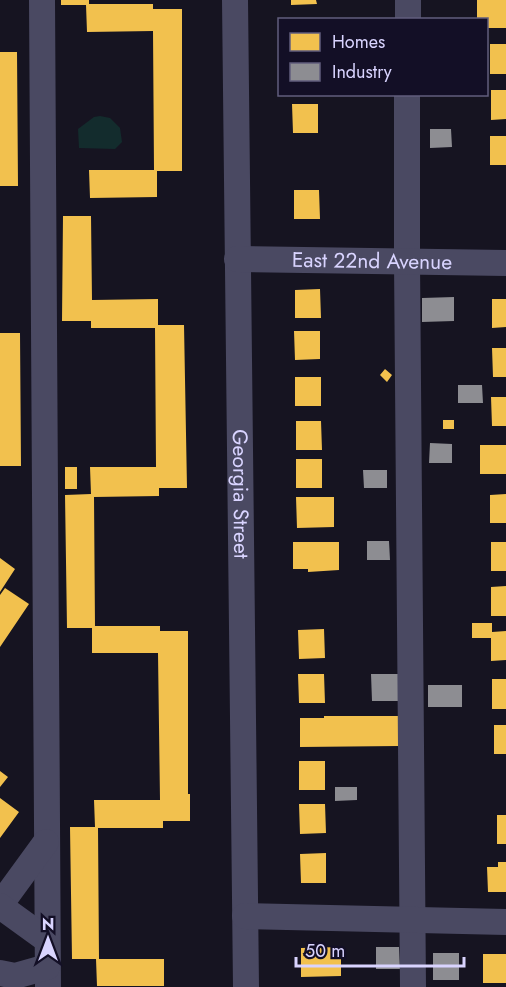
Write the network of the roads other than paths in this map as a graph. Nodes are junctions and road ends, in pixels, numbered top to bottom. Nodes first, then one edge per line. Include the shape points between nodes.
1 (42, 0) edge
2 (235, 0) edge
3 (408, 0) edge
4 (408, 18) edge
5 (407, 96) edge
6 (237, 259) junction
7 (407, 261) junction
8 (506, 263) edge
9 (46, 842) junction
10 (0, 905) edge
11 (245, 916) junction
12 (412, 920) junction
13 (506, 922) edge
14 (47, 940) junction
15 (0, 973) edge
16 (47, 977) edge
17 (246, 987) edge
18 (413, 987) edge

1 - 9 street
2 - 6 street, Georgia Street
3 - 4 street
5 - 7 street
6 - 7 street, East 22nd Avenue
6 - 11 street, Georgia Street
7 - 8 street, East 22nd Avenue
7 - 12 street
9 - 10 street
9 - 14 street
10 - 14 street
11 - 12 street
11 - 17 street, Georgia Street
12 - 13 street
12 - 18 street
14 - 16 street
15 - 16 street

